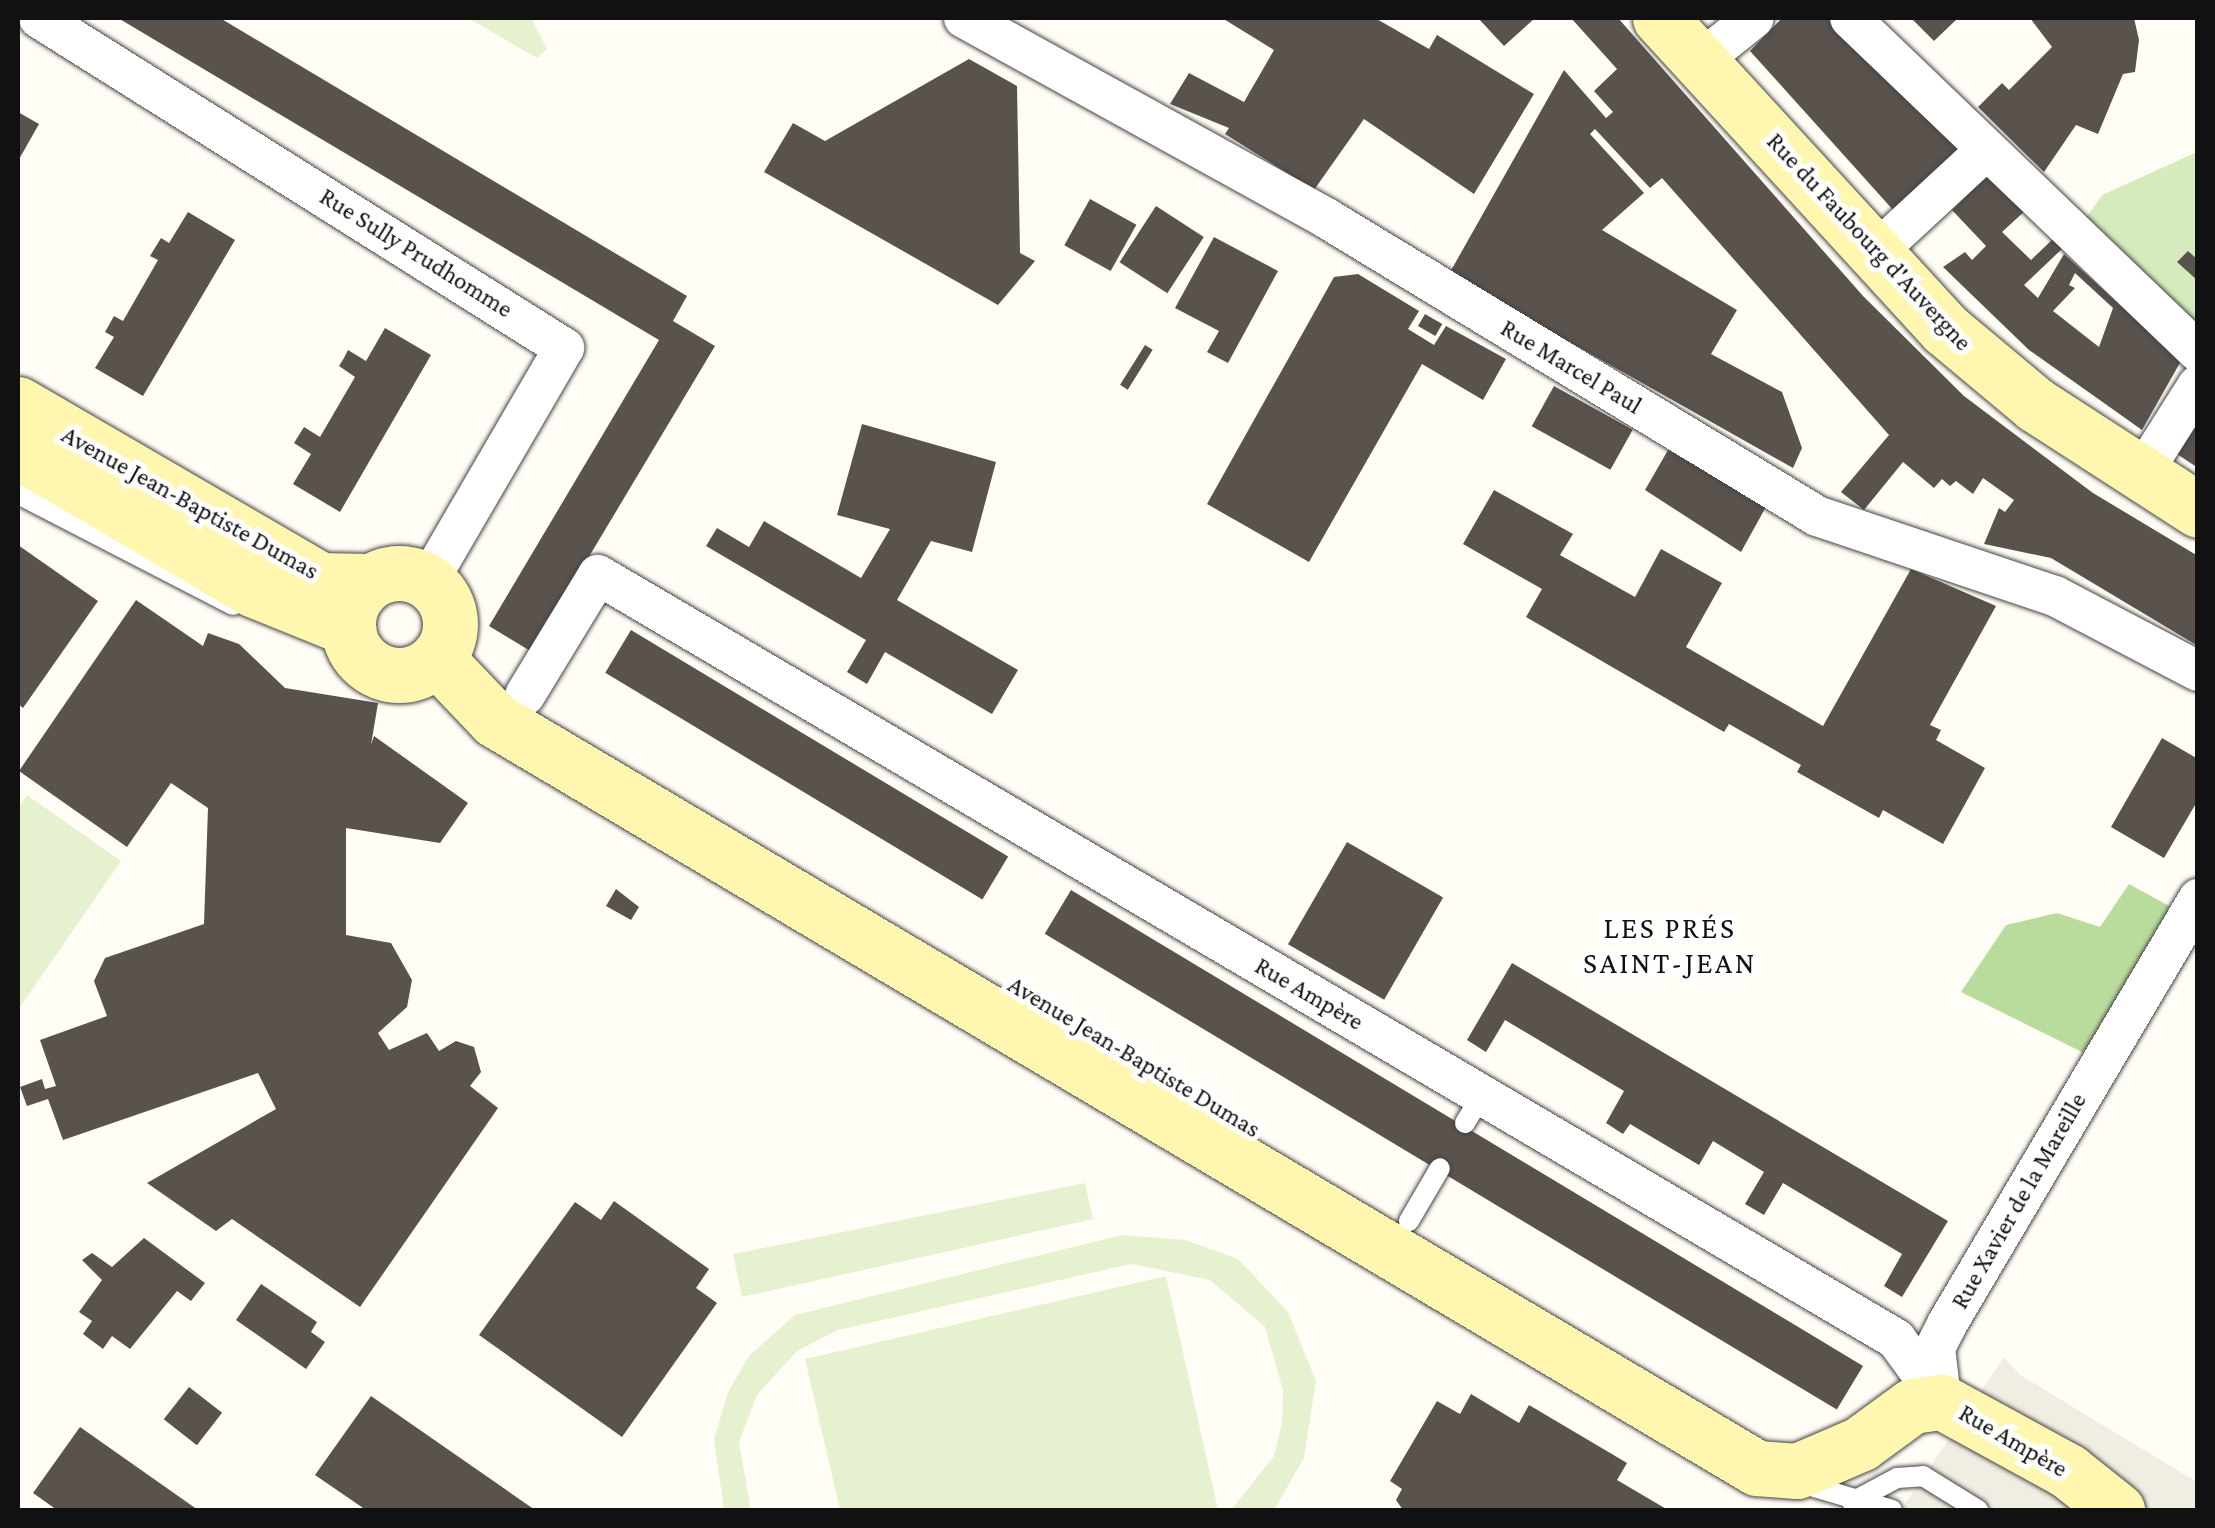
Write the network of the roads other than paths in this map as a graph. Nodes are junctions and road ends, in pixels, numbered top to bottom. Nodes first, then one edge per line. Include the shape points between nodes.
1 (39, 18) edge
2 (964, 18) edge
3 (1660, 18) edge
4 (1754, 18) edge
5 (1850, 18) edge
6 (1699, 62) junction
7 (1986, 150) junction
8 (1876, 252) junction
9 (2198, 352) edge
10 (2198, 385) edge
11 (18, 404) edge
12 (18, 450) edge
13 (2139, 478) junction
14 (18, 494) edge
15 (2198, 510) edge
16 (428, 580) junction
17 (356, 617) junction
18 (443, 647) junction
19 (2198, 671) edge
20 (525, 695) junction
21 (2198, 899) edge
22 (1440, 1168) dead end
23 (1409, 1221) junction
24 (1942, 1402) junction
25 (1849, 1495) edge
26 (1892, 1510) edge
27 (1978, 1510) edge
28 (2117, 1510) edge

1 - 16 street, Rue Sully Prudhomme via 564,348
2 - 19 street, Rue Marcel Paul via 1326,218 1816,516 2055,596
3 - 6 street, Rue du Faubourg d'Auvergne
4 - 6 street
5 - 7 street
6 - 8 street, Rue du Faubourg d'Auvergne
7 - 8 street
7 - 9 street
8 - 13 street, Rue du Faubourg d'Auvergne via 1945,330
10 - 13 street
11 - 17 street, Avenue Jean-Baptiste Dumas via 320,580
12 - 17 street, Avenue Jean-Baptiste Dumas via 252,588
13 - 15 street, Rue du Faubourg d'Auvergne
14 - 17 lane via 178,584
16 - 17 street via 392,572
16 - 18 street via 449,606
17 - 18 street via 386,673 404,675
18 - 20 street, Avenue Jean-Baptiste Dumas
18 - 25 street, Avenue Jean-Baptiste Dumas via 495,720 1757,1468 1798,1472
20 - 23 street, Avenue Jean-Baptiste Dumas
20 - 24 street, Rue Ampère via 598,575 1473,1109 1896,1338
21 - 24 street, Rue Xavier de la Mareille via 1947,1324 1934,1358
22 - 23 lane
23 - 25 street, Avenue Jean-Baptiste Dumas via 1753,1428
24 - 25 street via 1912,1406
24 - 28 street, Rue Ampère via 2068,1471
25 - 26 lane, Avenue Jean-Baptiste Dumas
25 - 27 lane, Avenue Jean-Baptiste Dumas via 1923,1476

